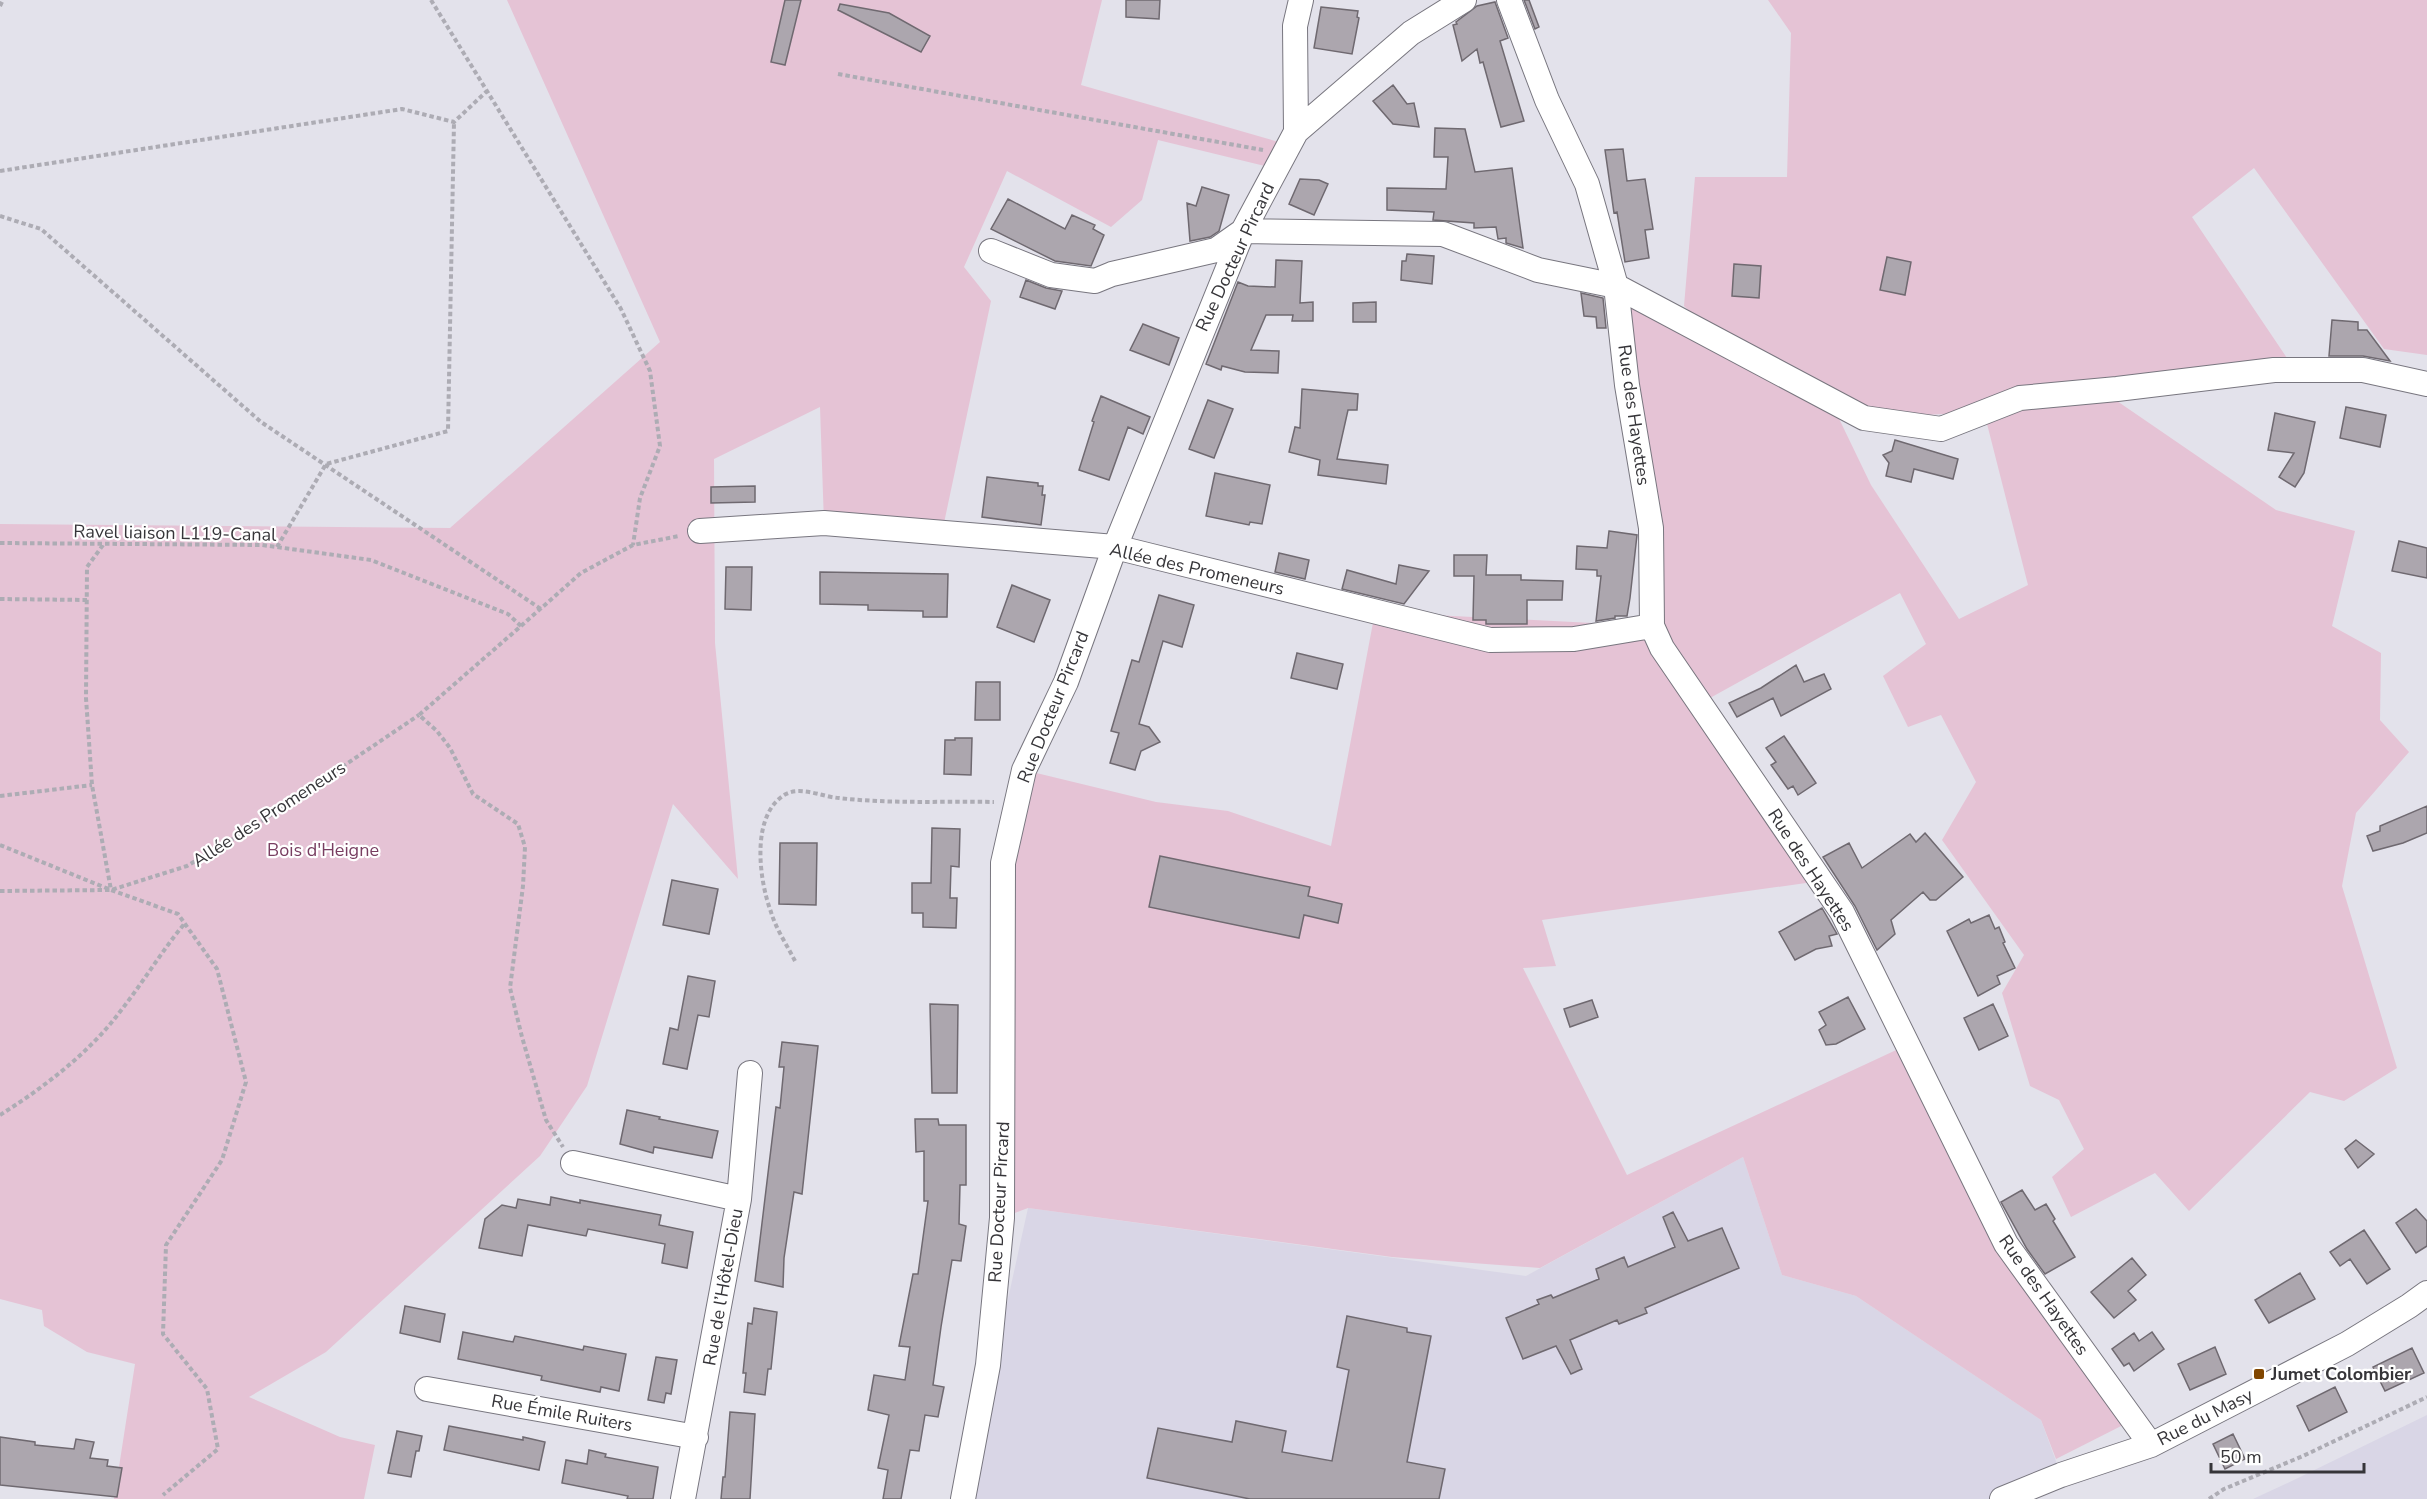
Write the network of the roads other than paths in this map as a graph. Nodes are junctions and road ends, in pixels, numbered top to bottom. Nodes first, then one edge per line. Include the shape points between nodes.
1 (1301, 0) edge
2 (1464, 0) edge
3 (1509, 0) edge
4 (1296, 132) junction
5 (1244, 231) junction
6 (991, 251) dead end
7 (1616, 286) junction
8 (2427, 384) edge
9 (700, 531) road end
10 (1115, 548) junction
11 (1652, 626) junction
12 (750, 1072) dead end
13 (573, 1163) road end
14 (738, 1199) junction
15 (2427, 1293) edge
16 (427, 1389) dead end
17 (696, 1437) junction
18 (2151, 1445) junction
19 (683, 1499) edge
20 (963, 1499) edge
21 (2002, 1499) edge

1 - 4 street via 1295,26
2 - 4 street, Rue Docteur Pircard via 1411,33
3 - 7 street, Rue des Hayettes via 1547,100 1587,184
4 - 5 street, Rue Docteur Pircard
5 - 6 street via 1216,250 1112,274 1095,282 1051,275
5 - 7 street via 1443,234 1538,270
5 - 10 street, Rue Docteur Pircard
7 - 8 street via 1864,418 1941,429 2020,398 2274,370 2363,370
7 - 11 street, Rue des Hayettes via 1651,528
9 - 10 street, Allée des Promeneurs via 824,523
10 - 11 street, Allée des Promeneurs via 1490,640 1574,639
10 - 20 street, Rue Docteur Pircard via 1066,682 1024,770 1003,863 1002,1218 988,1365
11 - 18 street, Rue des Hayettes via 1662,648 1842,912 2006,1244
12 - 14 street, Rue de l’Hôtel-Dieu
13 - 14 street
14 - 17 street, Rue de l’Hôtel-Dieu
15 - 18 street, Rue du Masy via 2347,1344
16 - 17 street, Rue Émile Ruiters
17 - 19 street, Rue de l’Hôtel-Dieu
18 - 21 street, Rue du Masy

